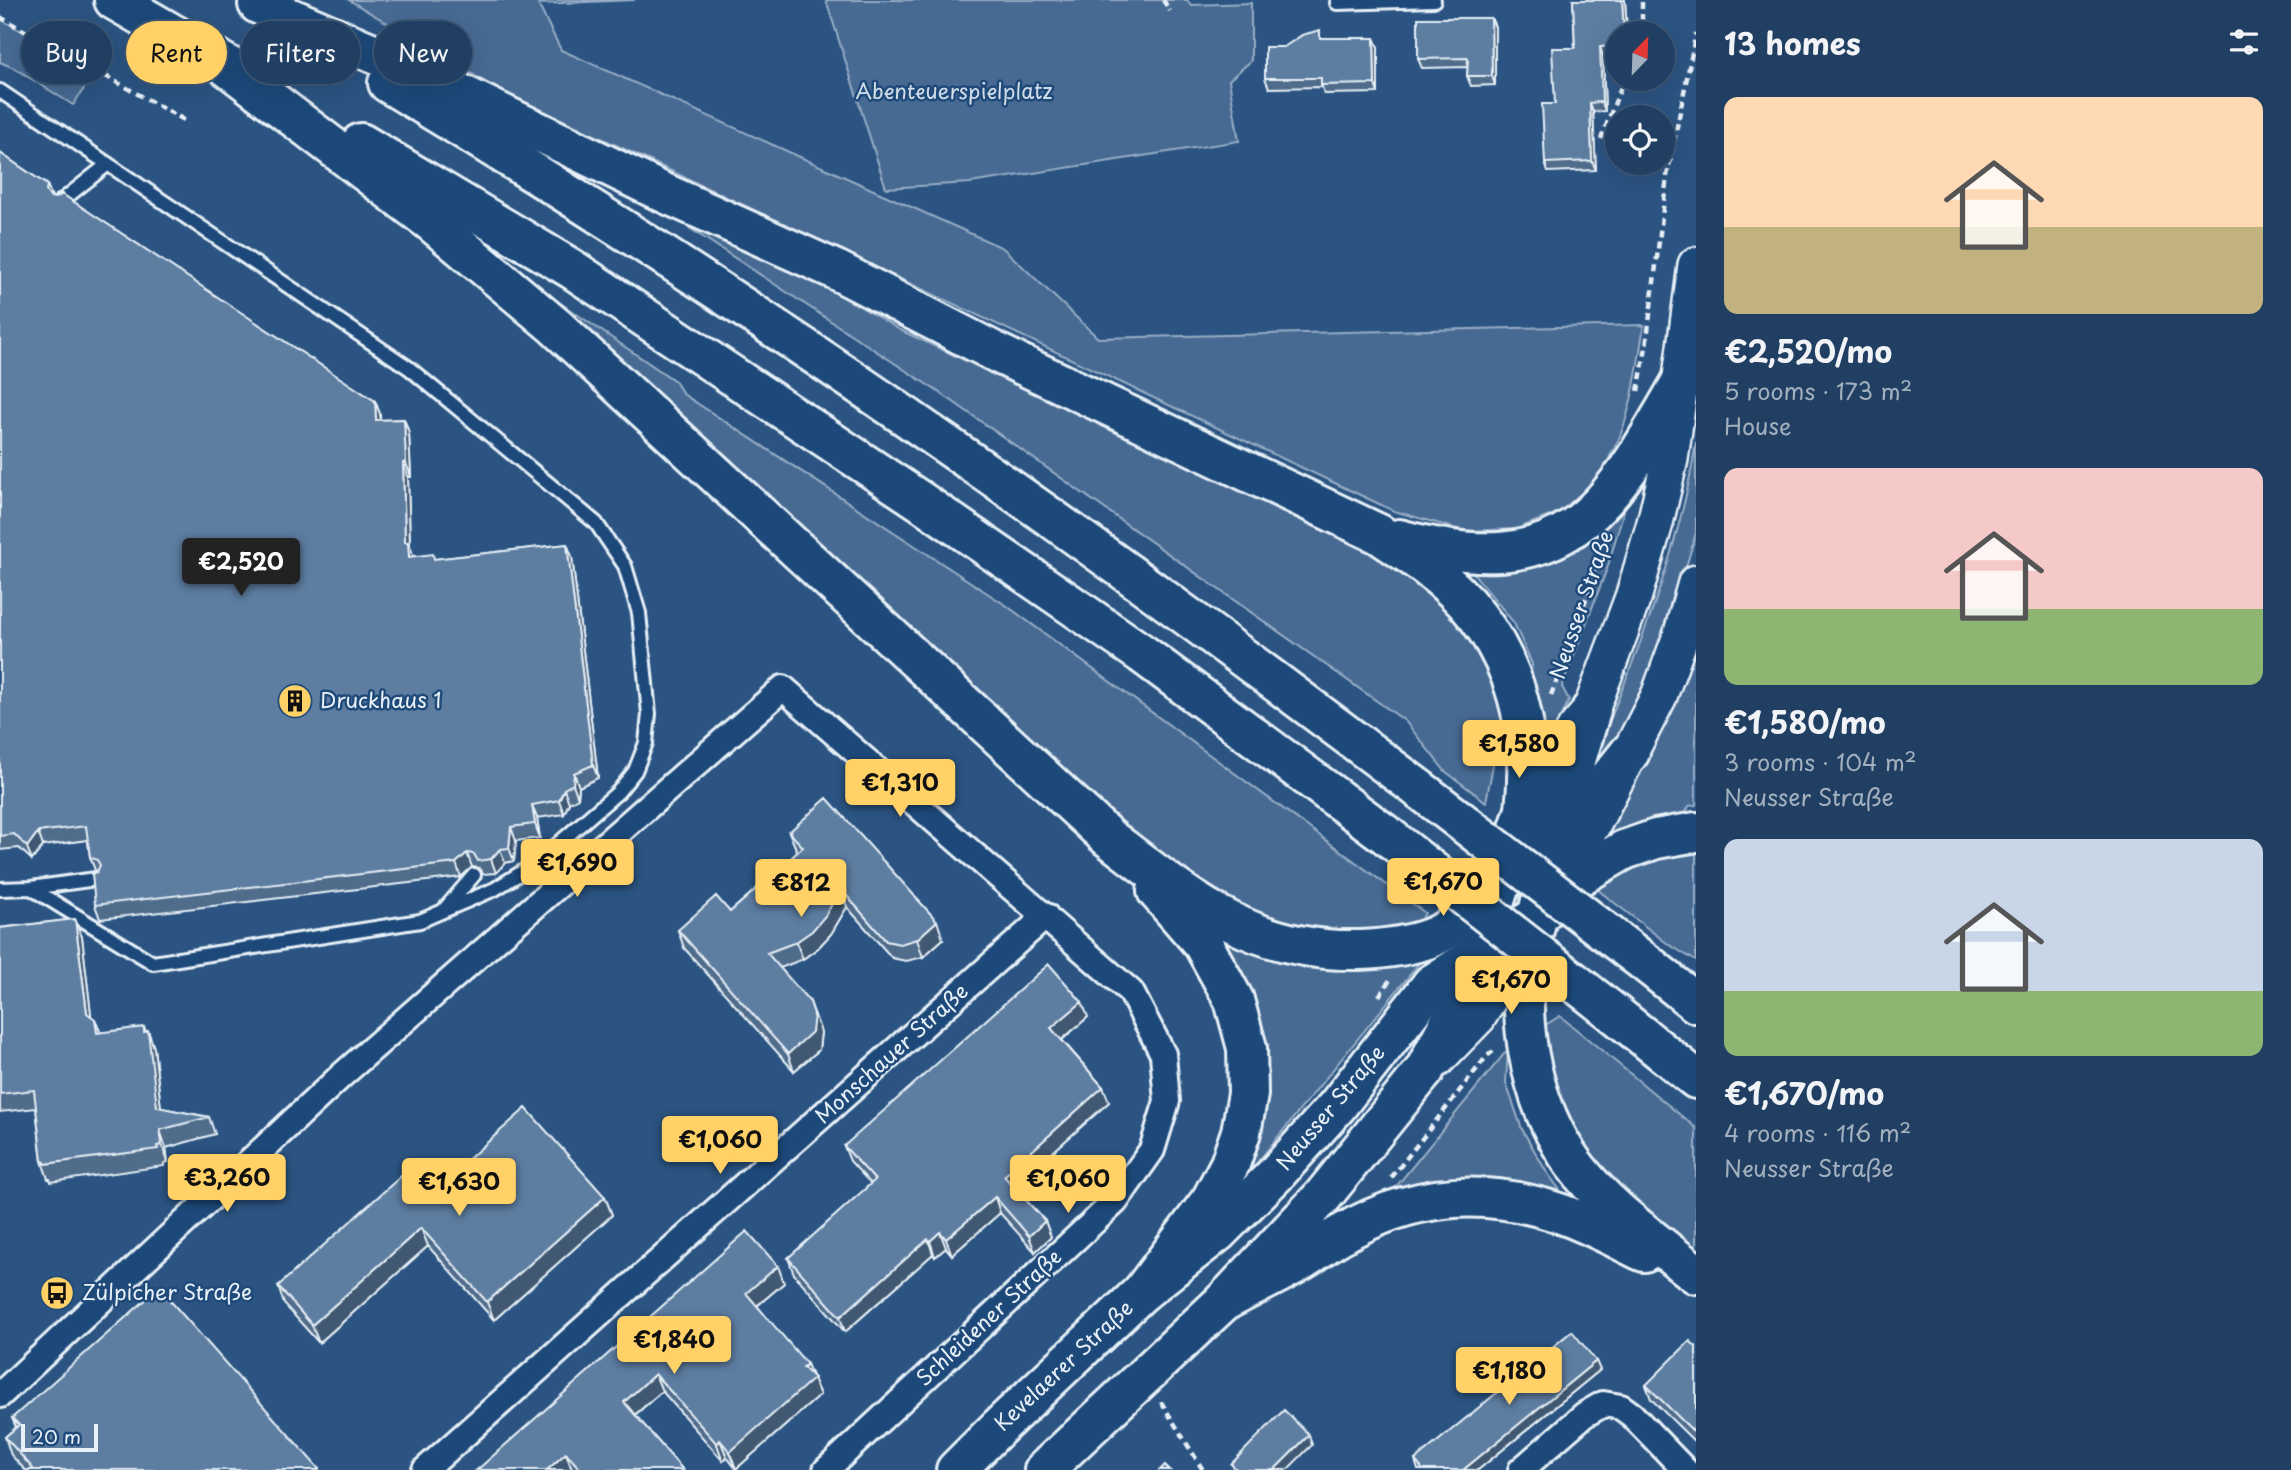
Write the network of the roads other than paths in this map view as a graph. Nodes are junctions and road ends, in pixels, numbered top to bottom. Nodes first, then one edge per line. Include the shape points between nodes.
1 (114, 0) edge
2 (1434, 0) edge
3 (255, 2) edge
4 (1338, 3) dead end
5 (151, 21) edge
6 (227, 65) edge
7 (227, 67) edge
8 (0, 91) edge
9 (108, 164) junction
10 (58, 202) edge
11 (1696, 265) edge
12 (1680, 384) junction
13 (1380, 534) junction
14 (1696, 583) edge
15 (1591, 710) junction
16 (1630, 752) junction
17 (1696, 832) edge
18 (1109, 838) junction
19 (1556, 838) junction
20 (474, 875) edge
21 (96, 879) edge
22 (1500, 884) junction
23 (31, 888) junction
24 (0, 889) edge
25 (443, 911) junction
26 (1539, 915) junction
27 (1046, 916) junction
28 (1474, 958) junction
29 (1432, 984) junction
30 (1696, 1003) edge
31 (1424, 1071) junction
32 (1696, 1079) edge
33 (1696, 1275) edge
34 (1142, 1292) junction
35 (1223, 1302) junction
36 (0, 1395) edge
37 (425, 1470) edge
38 (826, 1470) edge
39 (956, 1470) edge
40 (1044, 1470) edge
41 (1521, 1470) edge
42 (1685, 1470) edge

1 - 5 main road
2 - 4 lane
3 - 13 main road via 408,68 660,191 836,270 999,354
3 - 30 main road, bridge via 688,271 922,428 1174,606
6 - 32 main road, bridge via 572,269 1141,653 1389,837
7 - 18 main road via 429,220 555,326
8 - 9 lane
9 - 10 lane
9 - 25 lane via 409,368 596,523 625,566 639,613 649,714 646,743 635,771 618,792 535,864 495,889
11 - 12 main road, Neusser Straße
12 - 13 main road via 1610,496 1587,519 1554,539 1518,550 1476,553 1430,548
12 - 15 main road, Neusser Straße via 1655,523
13 - 22 main road via 1430,569 1466,602 1494,640 1517,690 1526,730 1528,787
14 - 16 main road via 1659,696
15 - 19 main road
15 - 22 main road, Neusser Straße via 1575,729
16 - 19 main road
16 - 26 main road
17 - 26 main road via 1625,849 1575,879
18 - 22 main road via 1215,914 1272,941 1325,951 1380,949 1435,936
18 - 34 main road via 1203,944 1234,1000 1247,1048 1248,1094 1230,1164 1211,1200
19 - 22 main road
19 - 26 main road
20 - 25 lane
21 - 23 lane
22 - 28 main road
22 - 29 main road, Neusser Straße
23 - 24 lane
23 - 25 lane via 153,963 420,921
26 - 28 main road
26 - 31 main road via 1478,1017
26 - 33 main road via 1526,964 1524,1026 1550,1124 1574,1164 1612,1205
27 - 36 street via 783,688 341,1076
27 - 37 street, Monschauer Straße
27 - 38 street, Schleidener Straße via 1131,992 1163,1054 1167,1101 1152,1150 1115,1202
28 - 29 main road
28 - 31 main road via 1462,997
29 - 34 main road, Neusser Straße via 1337,1106 1275,1175 1218,1232
31 - 35 main road via 1323,1196
33 - 35 main road via 1558,1212 1482,1196 1445,1198 1375,1217
34 - 39 main road, Kevelaerer Straße
35 - 40 main road
41 - 42 street via 1603,1404 1621,1407 1632,1415

